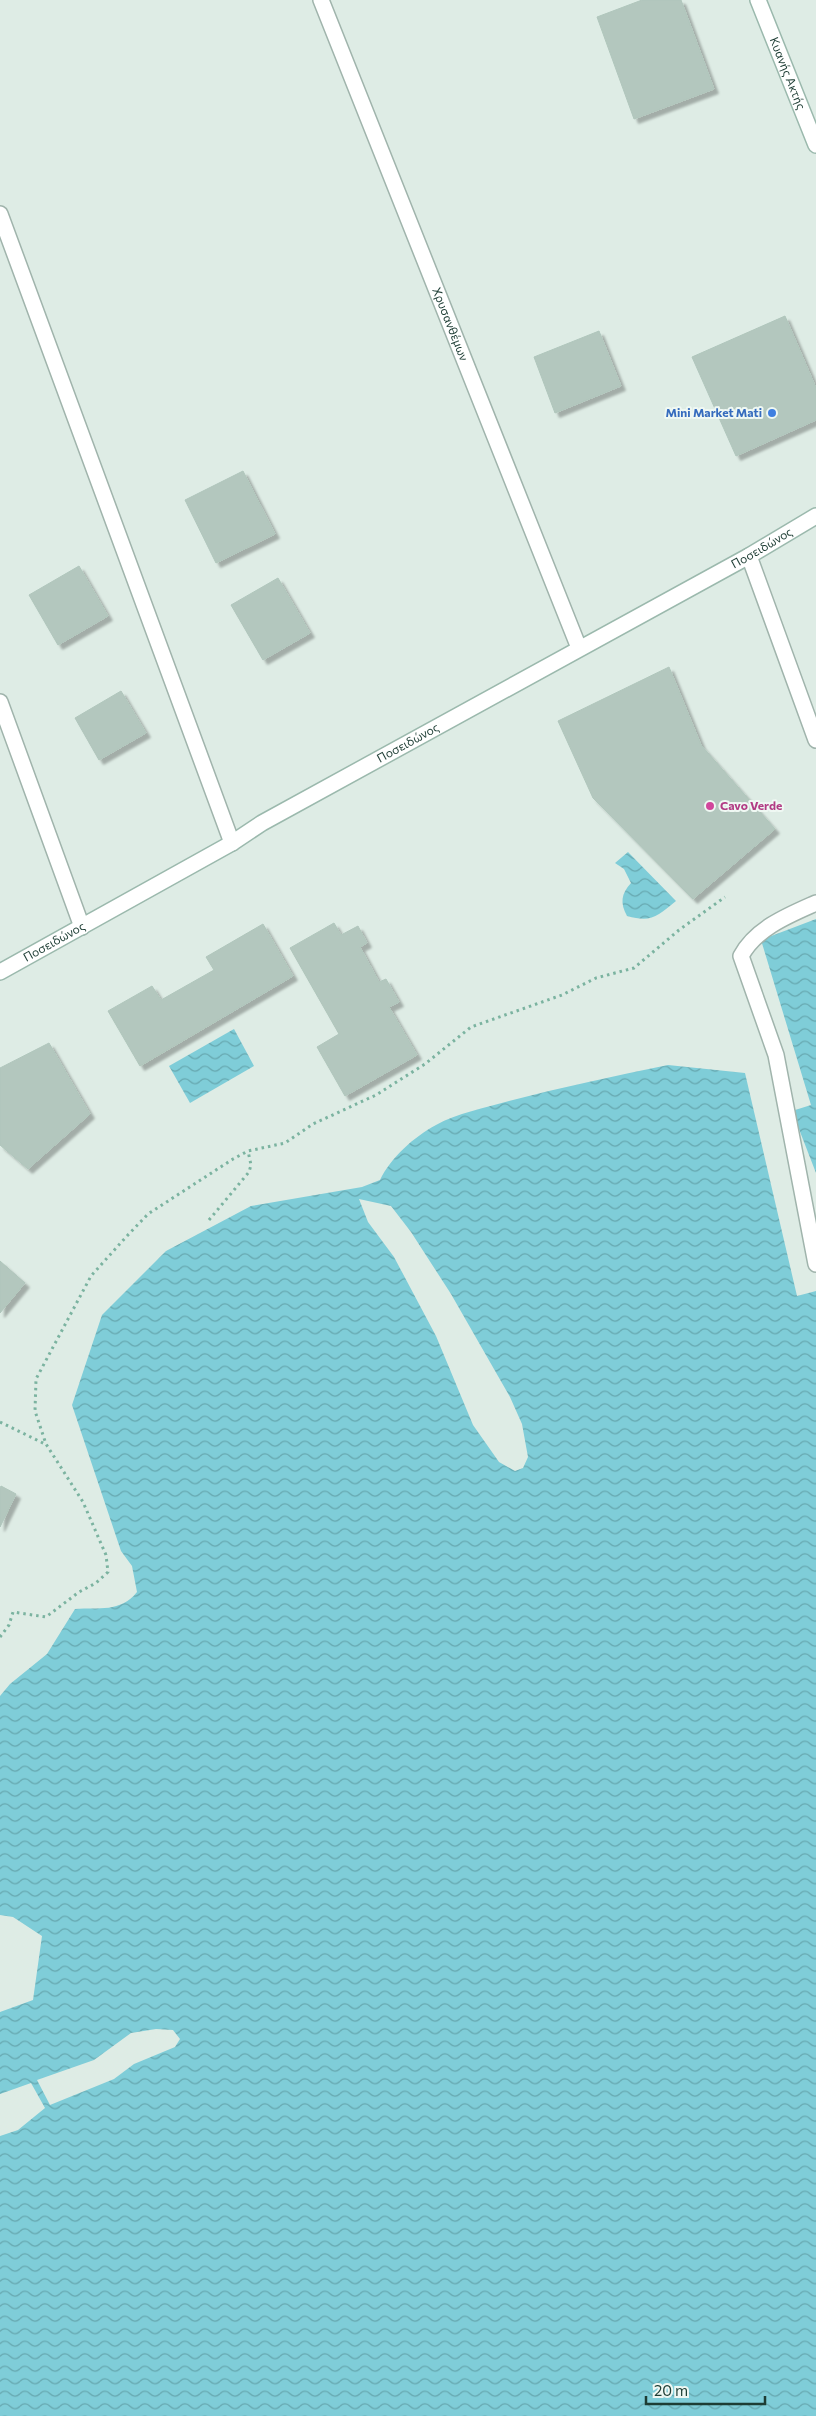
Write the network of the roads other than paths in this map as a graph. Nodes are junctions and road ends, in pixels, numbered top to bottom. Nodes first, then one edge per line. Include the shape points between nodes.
1 (321, 0) edge
2 (758, 0) edge
3 (816, 145) edge
4 (0, 214) edge
5 (816, 516) edge
6 (749, 556) junction
7 (579, 648) junction
8 (0, 702) edge
9 (816, 740) edge
10 (232, 843) junction
11 (816, 903) edge
12 (82, 927) junction
13 (0, 972) edge
14 (816, 1264) edge

1 - 7 street, Χρυσανθέμων
2 - 3 street, Κυανής Ακτής
4 - 10 street
5 - 6 street, Ποσειδώνος
6 - 7 street, Ποσειδώνος
6 - 9 street
7 - 10 street, Ποσειδώνος via 262,823
8 - 12 street
10 - 12 street, Ποσειδώνος
11 - 14 street via 779,920 748,943 741,956 776,1056
12 - 13 street, Ποσειδώνος

